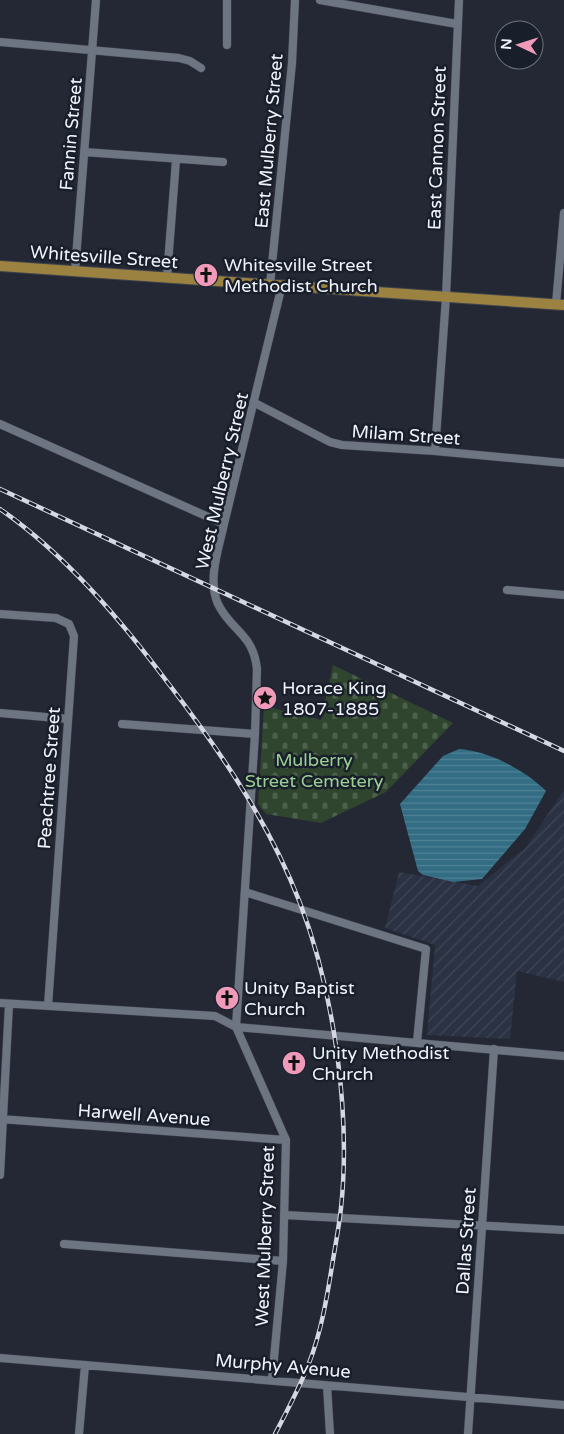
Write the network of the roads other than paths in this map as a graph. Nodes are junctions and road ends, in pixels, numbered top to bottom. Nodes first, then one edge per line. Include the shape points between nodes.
1 (96, 0) edge
2 (227, 0) edge
3 (295, 0) edge
4 (320, 0) edge
5 (459, 0) edge
6 (457, 24) junction
7 (0, 42) edge
8 (227, 45) dead end
9 (92, 52) junction
10 (201, 68) dead end
11 (84, 152) junction
12 (176, 160) junction
13 (223, 162) dead end
14 (564, 213) edge
15 (0, 266) edge
16 (75, 271) junction
17 (167, 278) junction
18 (270, 285) junction
19 (282, 285) junction
20 (446, 297) junction
21 (560, 305) edge
22 (255, 404) junction
23 (0, 424) edge
24 (435, 451) junction
25 (564, 463) edge
26 (224, 524) junction
27 (508, 590) dead end
28 (564, 595) edge
29 (0, 614) edge
30 (0, 713) edge
31 (68, 719) junction
32 (122, 724) dead end
33 (256, 734) junction
34 (245, 892) junction
35 (0, 1003) edge
36 (9, 1004) junction
37 (48, 1006) junction
38 (236, 1027) junction
39 (417, 1042) junction
40 (494, 1049) junction
41 (564, 1056) edge
42 (1, 1119) edge
43 (286, 1140) junction
44 (0, 1175) edge
45 (284, 1215) junction
46 (482, 1226) junction
47 (564, 1230) edge
48 (64, 1244) dead end
49 (283, 1261) junction
50 (0, 1358) edge
51 (85, 1365) junction
52 (272, 1380) junction
53 (327, 1386) junction
54 (471, 1396) junction
55 (564, 1404) edge
56 (79, 1434) edge
57 (330, 1434) edge
58 (468, 1434) edge

1 - 9 street, Fannin Street
2 - 8 street
3 - 18 street, East Mulberry Street
4 - 6 street
5 - 6 street, East Cannon Street
6 - 20 street, East Cannon Street
7 - 9 street
9 - 10 street via 179,58
9 - 11 street, Fannin Street
11 - 12 street
11 - 16 street, Fannin Street
12 - 13 street
12 - 17 street
14 - 21 street
15 - 16 main road, Whitesville Street
16 - 17 main road, Whitesville Street
17 - 18 main road, Whitesville Street
18 - 19 main road, Whitesville Street
19 - 20 main road, Whitesville Street
19 - 22 street, West Mulberry Street
20 - 21 main road, Whitesville Street
20 - 24 street, East Cannon Street
22 - 24 street, Milam Street via 330,442
22 - 26 street, West Mulberry Street
23 - 26 street
24 - 25 street, Milam Street
26 - 33 street, West Mulberry Street via 214,590 218,604 248,639 256,658
27 - 28 street
29 - 31 street, Peachtree Street via 56,618 69,624 74,636
30 - 31 street
31 - 37 street, Peachtree Street
32 - 33 street
33 - 34 street, West Mulberry Street
34 - 38 street, West Mulberry Street
34 - 39 street via 426,949
35 - 36 street
36 - 37 street
36 - 42 street
37 - 38 street via 214,1016
38 - 39 street
38 - 43 street, West Mulberry Street
39 - 40 street
40 - 41 street
40 - 46 street, Dallas Street
42 - 43 street, Harwell Avenue
42 - 44 street
43 - 45 street, West Mulberry Street
45 - 46 street
45 - 49 street, West Mulberry Street
46 - 47 street
46 - 54 street, Dallas Street
48 - 49 street
49 - 52 street, West Mulberry Street
50 - 51 street, Murphy Avenue
51 - 52 street, Murphy Avenue
51 - 56 street
52 - 53 street, Murphy Avenue
53 - 54 street, Murphy Avenue
53 - 57 street
54 - 55 street, Murphy Avenue
54 - 58 street, Dallas Street

